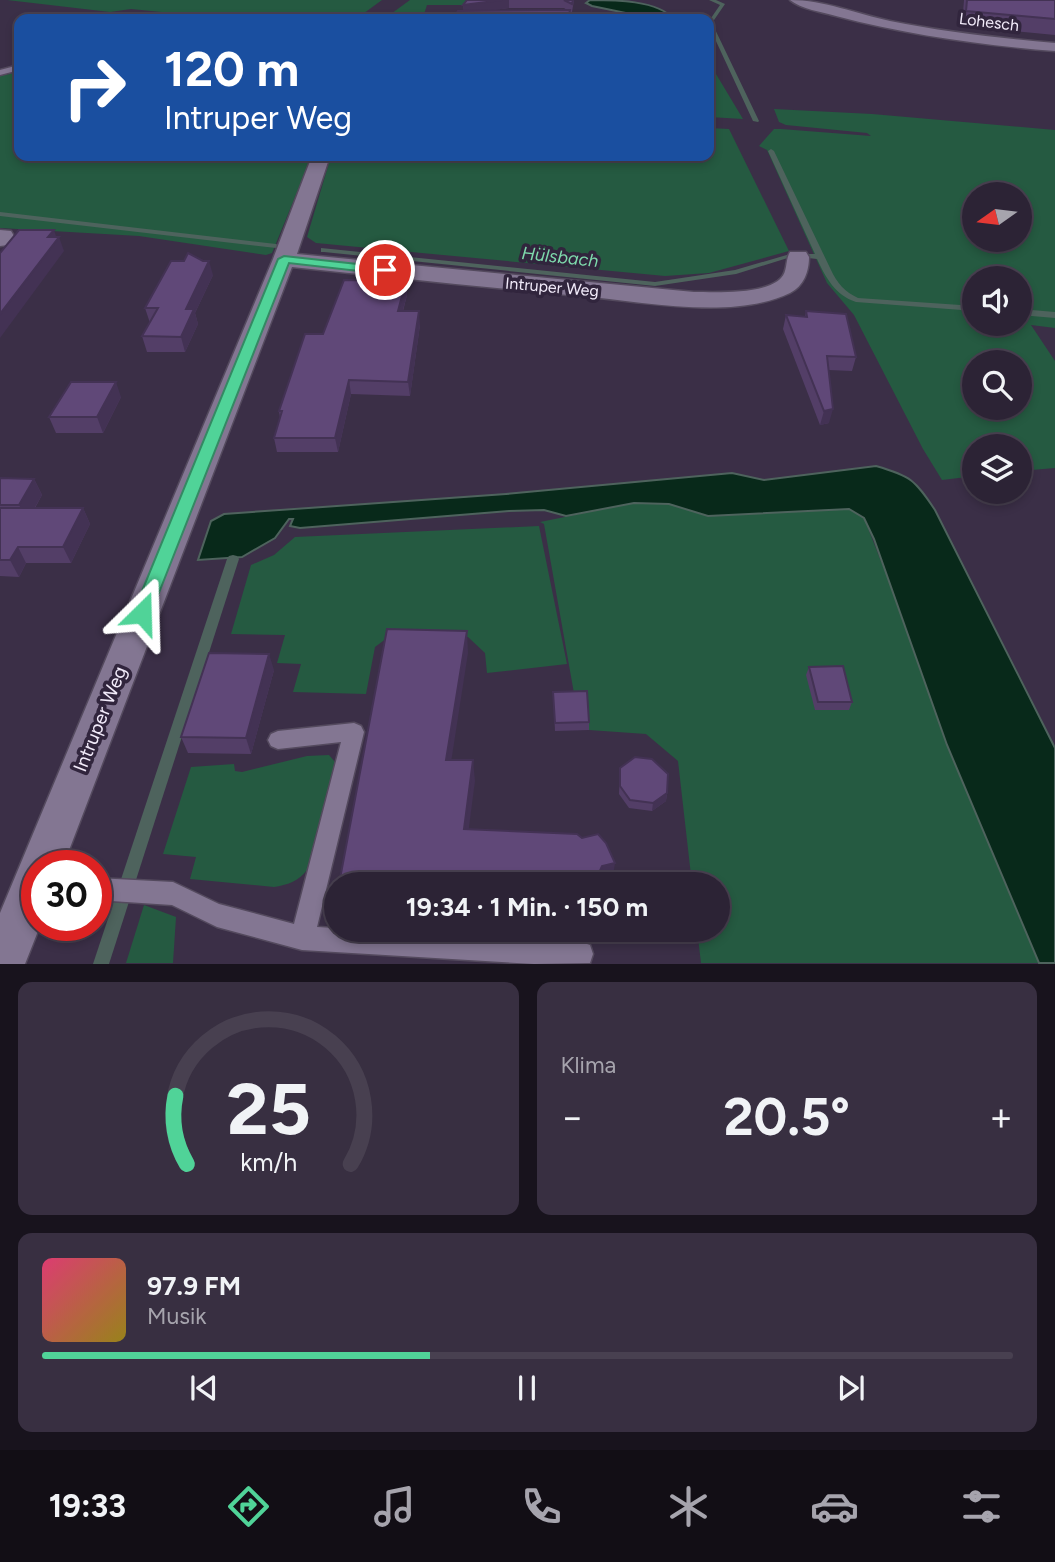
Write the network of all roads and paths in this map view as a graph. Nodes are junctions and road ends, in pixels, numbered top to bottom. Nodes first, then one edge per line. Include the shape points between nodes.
1 (797, 0) edge
2 (1055, 47) edge
3 (319, 161) edge
4 (798, 257) dead end
5 (284, 259) junction
6 (278, 740) dead end
7 (44, 850) edge
8 (112, 890) edge
9 (21, 909) edge
10 (302, 938) junction
11 (581, 954) dead end
12 (2, 964) edge

1 - 2 street, Lohesch via 900,28
3 - 5 street, Intruper Weg
4 - 5 street, Intruper Weg via 793,281 782,288 734,298 694,299
5 - 7 street, Intruper Weg
6 - 10 lane via 354,732
8 - 10 lane via 173,894 217,915
9 - 12 street, Intruper Weg
10 - 11 lane

